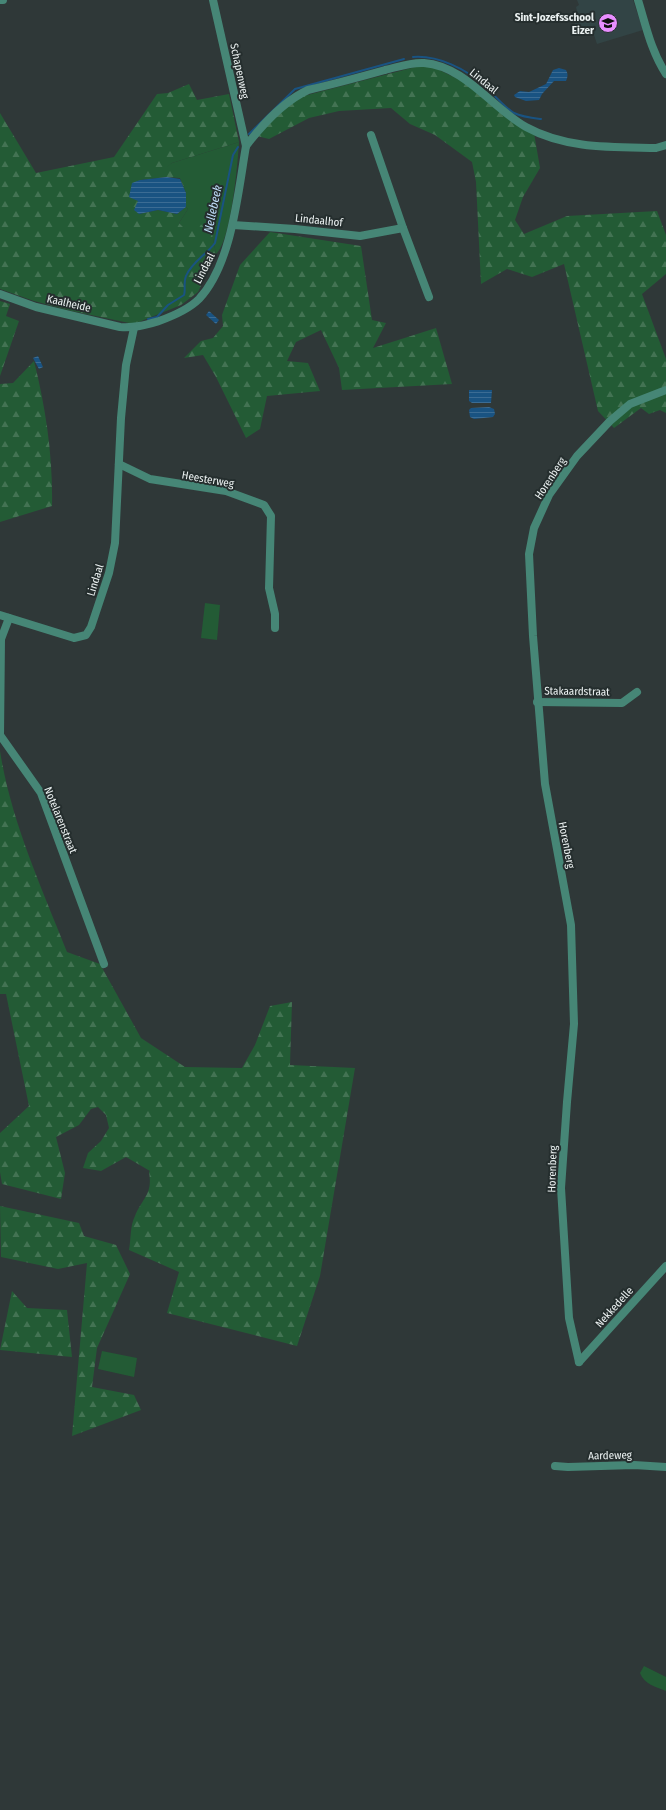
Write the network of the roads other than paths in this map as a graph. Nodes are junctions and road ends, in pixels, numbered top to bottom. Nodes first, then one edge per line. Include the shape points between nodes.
1 (213, 0) edge
2 (638, 0) edge
3 (666, 74) edge
4 (371, 135) dead end
5 (666, 145) edge
6 (246, 146) junction
7 (233, 225) junction
8 (403, 228) junction
9 (0, 294) edge
10 (429, 297) dead end
11 (134, 328) junction
12 (666, 390) edge
13 (119, 464) junction
14 (0, 615) edge
15 (8, 618) junction
16 (275, 628) dead end
17 (637, 692) dead end
18 (537, 702) junction
19 (104, 964) dead end
20 (666, 1266) edge
21 (579, 1362) joint
22 (555, 1466) dead end
23 (666, 1467) edge

1 - 6 street, Schapenweg
2 - 3 street via 650,42
4 - 8 street
5 - 6 street, Lindaal via 656,148 595,146 549,138 505,114 467,80 433,64 422,63 308,90 298,95
6 - 7 street, Lindaal
7 - 8 street, Lindaalhof via 360,236
7 - 11 street, Lindaal via 210,284 199,299 183,311
8 - 10 street
9 - 11 street, Kaalheide via 36,307
11 - 13 street, Lindaal via 126,365
12 - 18 street, Horenberg via 630,404 610,421 577,456 549,495 534,528 529,554 529,576
13 - 15 street, Lindaal via 113,555 89,631 82,637 74,638
13 - 16 street, Heesterweg via 150,479 226,492 264,504 272,516 269,588 275,614
14 - 15 street, Lindaal
15 - 19 street, Notelarenstraat via 1,639 0,735 41,794
17 - 18 street, Stakaardstraat via 622,703
18 - 21 street, Horenberg via 545,784 571,925 574,1024 561,1188 569,1318
20 - 21 street, Nekkedelle
22 - 23 street, Aardeweg

